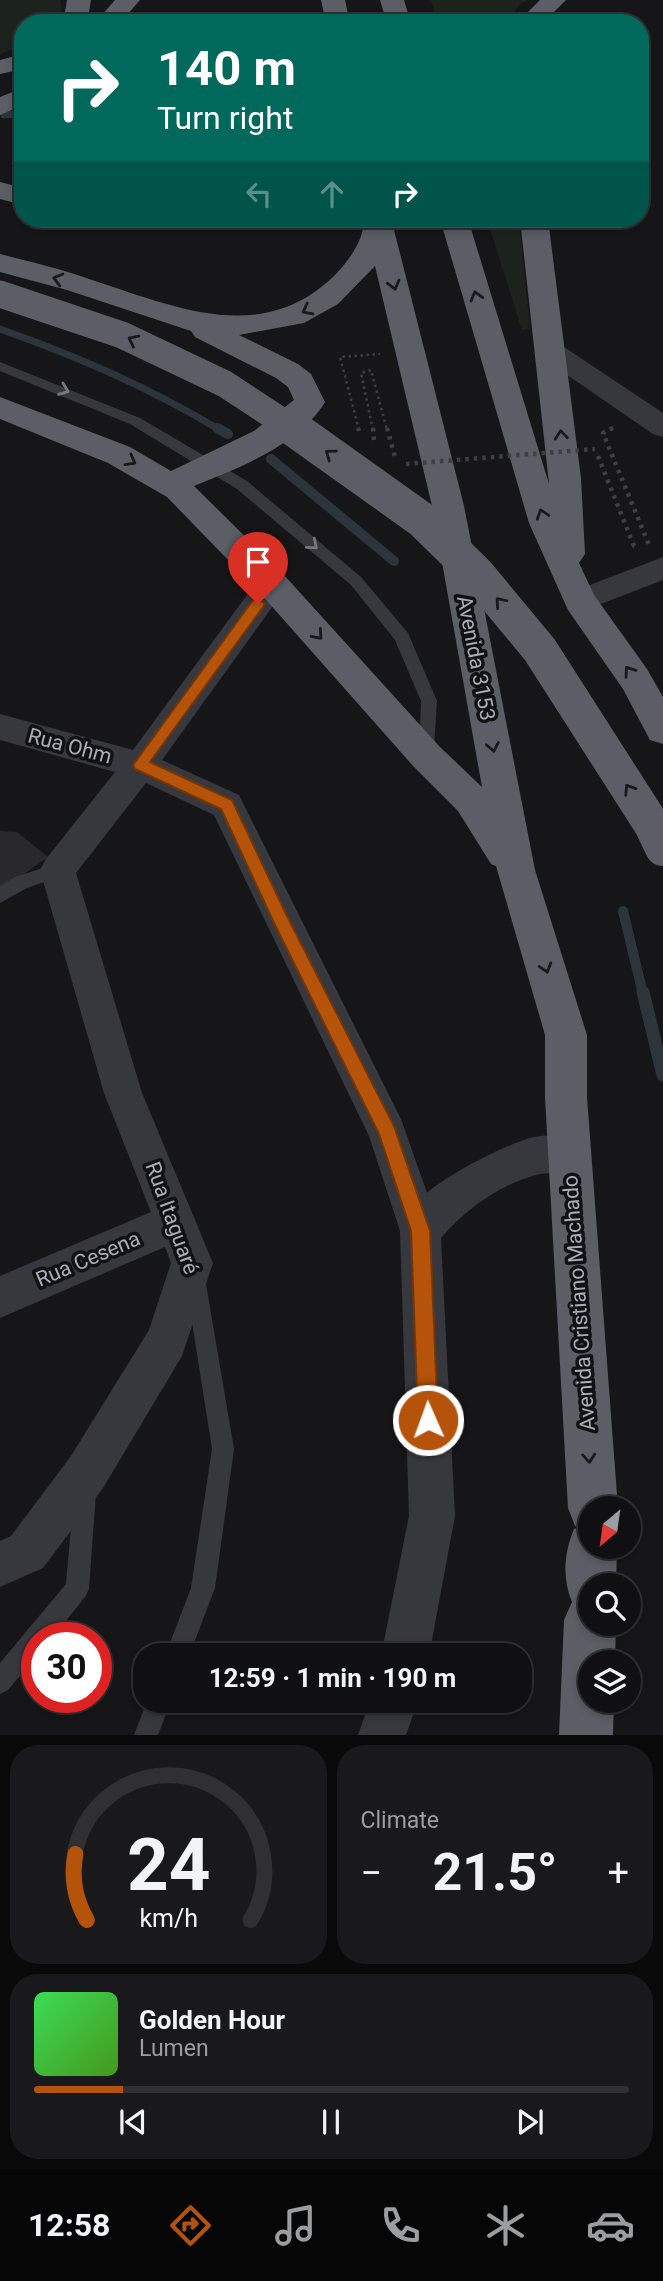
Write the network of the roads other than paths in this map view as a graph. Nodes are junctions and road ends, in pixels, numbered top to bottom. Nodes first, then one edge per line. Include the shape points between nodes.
1 (128, 0) edge
2 (554, 0) edge
3 (115, 14) edge
4 (539, 14) edge
5 (375, 228) edge
6 (379, 228) edge
7 (457, 228) edge
8 (535, 228) edge
9 (0, 263) edge
10 (0, 294) edge
11 (187, 321) junction
12 (551, 351) junction
13 (0, 366) edge
14 (0, 407) edge
15 (654, 419) edge
16 (219, 464) junction
17 (170, 483) junction
18 (663, 568) edge
19 (272, 583) junction
20 (574, 589) junction
21 (0, 727) edge
22 (663, 730) edge
23 (427, 757) junction
24 (140, 765) junction
25 (663, 848) edge
26 (58, 870) junction
27 (516, 870) junction
28 (0, 895) edge
29 (566, 1097) joint
30 (570, 1155) junction
31 (176, 1222) junction
32 (421, 1231) junction
33 (192, 1263) junction
34 (0, 1297) edge
35 (87, 1472) junction
36 (592, 1496) edge
37 (0, 1564) edge
38 (589, 1636) edge
39 (182, 1643) edge
40 (408, 1643) edge
41 (0, 1682) edge
42 (154, 1713) edge
43 (390, 1713) edge
44 (146, 1735) edge
45 (382, 1735) edge
46 (586, 1735) edge

1 - 3 highway
2 - 4 highway
5 -> 11 highway via 365,260 328,298 294,316 242,326
6 -> 27 highway, Avenida 3153 via 448,506
20 -> 7 highway via 545,523
8 - 12 highway
11 -> 9 highway
25 -> 10 highway, bridge via 540,650 477,574 422,520 225,384 122,335
11 - 16 highway via 287,371 300,381 310,402 299,418
12 - 15 street
20 -> 12 highway
13 -> 16 lane via 103,405
14 -> 17 highway via 120,455
16 - 17 highway
16 -> 23 lane via 356,581 402,637 429,701
17 - 19 highway
18 - 20 street
19 -> 23 highway
19 - 24 street
22 -> 20 highway via 635,679
21 - 24 street, Rua Ohm
23 - 27 highway via 471,800
24 - 26 street
24 - 32 street, Rua Ohm via 227,804 387,1132
26 - 28 lane via 20,882
26 - 31 street, Rua Itaguaré via 123,1093
27 -> 29 highway, Avenida 3153 via 566,1035
29 - 30 highway, Avenida Cristiano Machado
30 - 32 street via 535,1156 480,1180 444,1204
30 -> 36 highway, Avenida Cristiano Machado
31 - 33 street, Rua Itaguaré
31 - 34 street, Rua Cesena
32 - 40 street, Rua Ohm via 432,1516
33 - 35 street via 167,1341
33 - 39 lane, Rua Itaguaré via 223,1449 203,1588
35 - 37 street via 27,1552
35 - 41 lane via 77,1588
38 - 46 highway
42 - 44 lane
43 - 45 street

